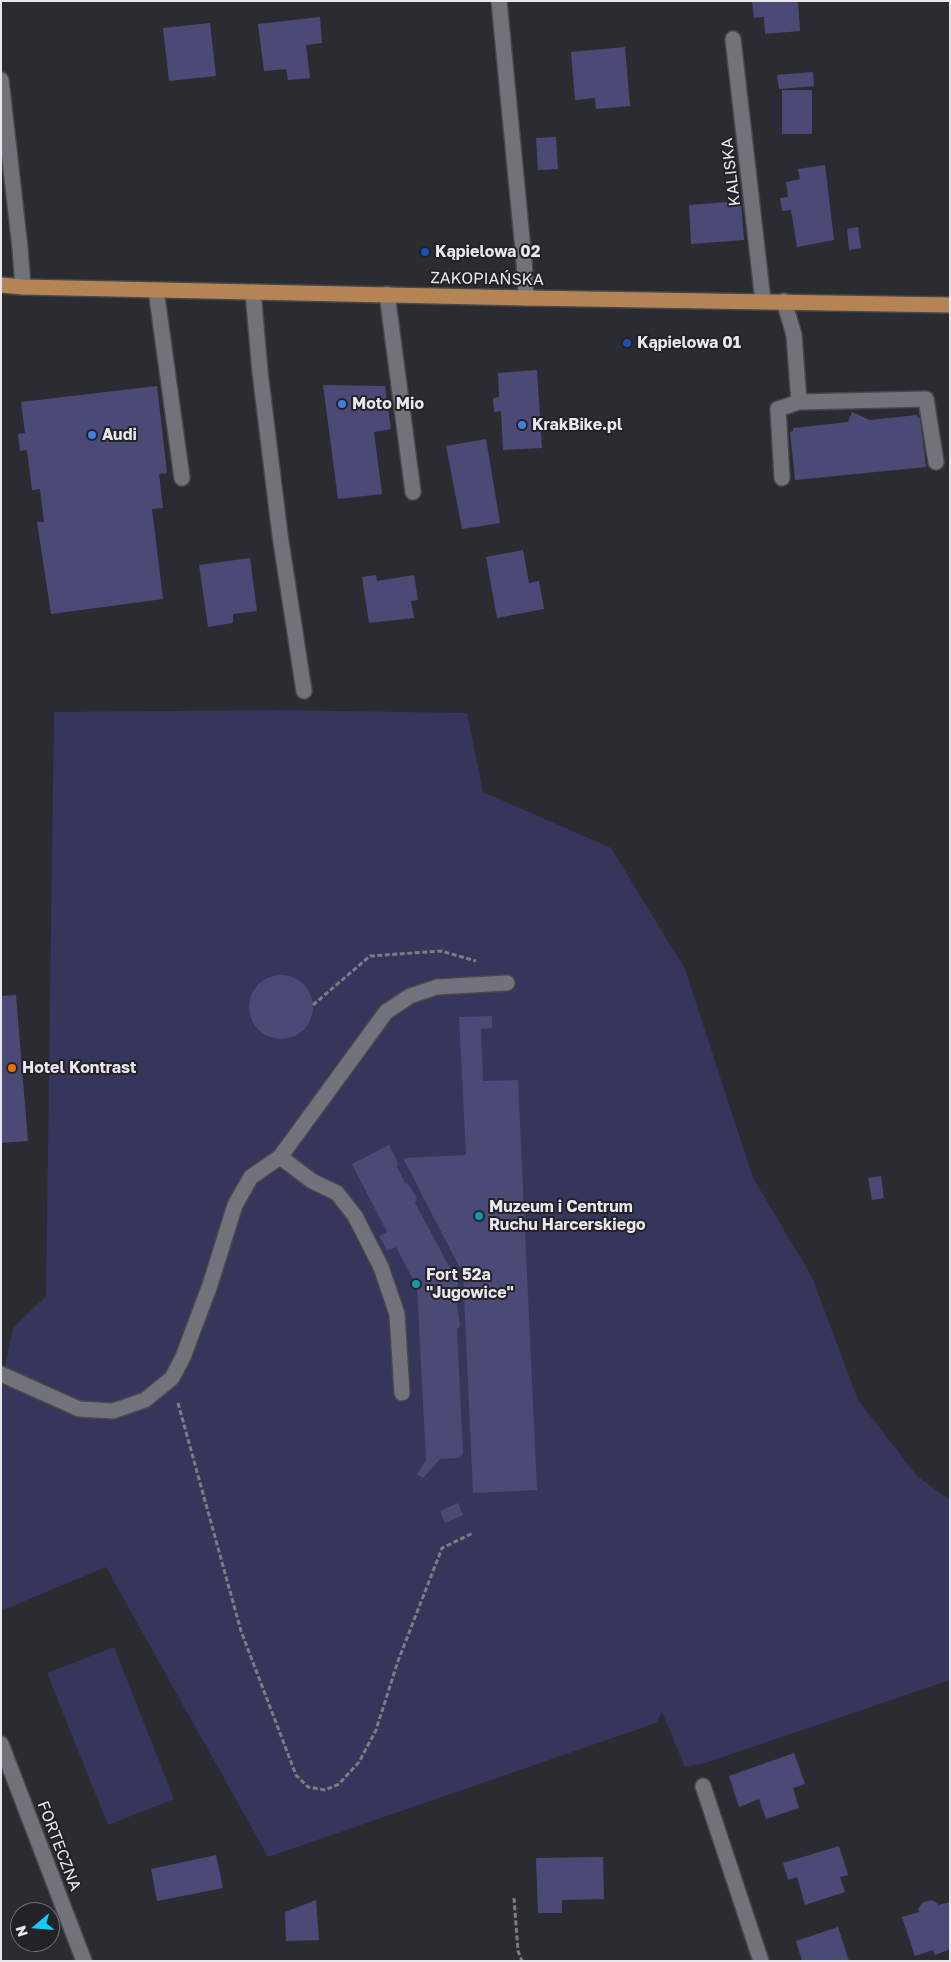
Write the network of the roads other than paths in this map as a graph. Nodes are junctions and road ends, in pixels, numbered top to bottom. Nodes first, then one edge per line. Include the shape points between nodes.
1 (499, 1) edge
2 (733, 39) dead end
3 (1, 80) edge
4 (1, 286) edge
5 (23, 287) junction
6 (156, 290) junction
7 (253, 292) junction
8 (387, 294) junction
9 (526, 298) junction
10 (763, 301) junction
11 (784, 301) junction
12 (950, 305) edge
13 (799, 402) junction
14 (936, 462) dead end
15 (182, 478) dead end
16 (782, 478) dead end
17 (413, 492) dead end
18 (304, 691) dead end
19 (507, 983) dead end
20 (280, 1157) junction
21 (1, 1374) edge
22 (402, 1393) dead end
23 (1, 1744) edge
24 (703, 1786) dead end
25 (84, 1961) edge
26 (761, 1961) edge

1 - 9 street
2 - 10 street, KALISKA
3 - 5 street
4 - 5 main road, ZAKOPIAŃSKA
5 - 6 main road, ZAKOPIAŃSKA
6 - 7 main road, ZAKOPIAŃSKA
6 - 15 street
7 - 8 main road, ZAKOPIAŃSKA
7 - 18 street via 280,535
8 - 9 main road, ZAKOPIAŃSKA
8 - 17 street
9 - 10 main road, ZAKOPIAŃSKA
10 - 11 main road, ZAKOPIAŃSKA
11 - 12 main road, ZAKOPIAŃSKA
11 - 13 street via 794,335
13 - 14 street via 926,399
13 - 16 street via 778,409
19 - 20 street via 438,987 410,996 386,1012
20 - 21 street via 251,1177 235,1205 183,1357 172,1378 146,1400 113,1411 79,1410
20 - 22 street via 312,1181 337,1193 360,1224 381,1266 397,1314
23 - 25 street, FORTECZNA
24 - 26 street

